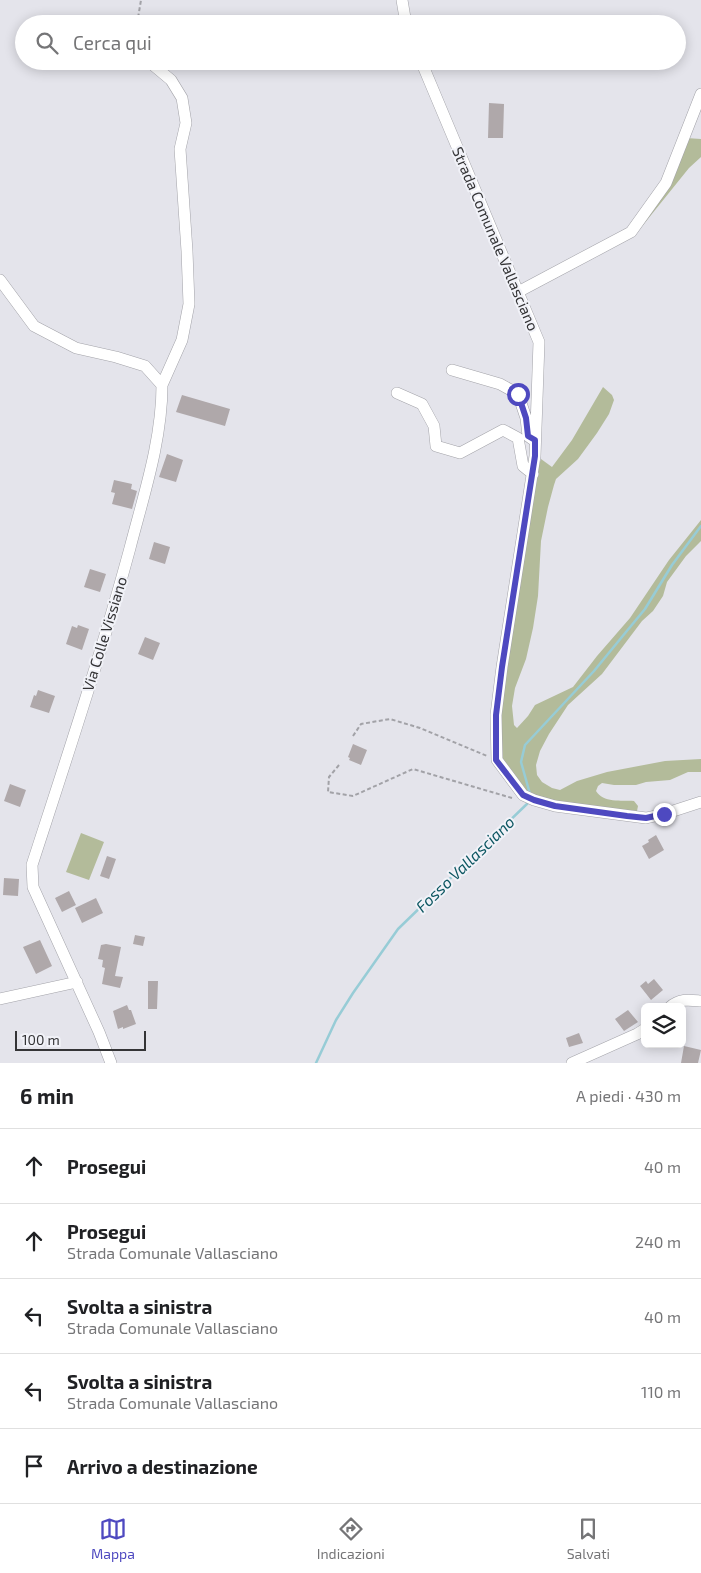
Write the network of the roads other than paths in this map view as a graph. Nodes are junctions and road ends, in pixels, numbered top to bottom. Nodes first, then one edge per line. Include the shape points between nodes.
1 (402, 0) edge
2 (404, 15) edge
3 (159, 70) edge
4 (425, 70) edge
5 (701, 94) edge
6 (0, 280) edge
7 (518, 292) junction
8 (452, 370) dead end
9 (162, 385) junction
10 (397, 393) dead end
11 (535, 440) junction
12 (533, 474) junction
13 (701, 802) edge
14 (76, 982) junction
15 (0, 999) edge
16 (701, 1001) edge
17 (676, 1003) edge
18 (641, 1032) edge
19 (111, 1063) edge
20 (572, 1063) edge

1 - 2 street
3 - 9 street via 171,80 182,98 186,123 180,149 189,304 182,340
4 - 7 street, Strada Comunale Vallasciano
5 - 7 street via 666,184 631,232
6 - 9 street via 34,326 76,348 145,366
7 - 11 street, Strada Comunale Vallasciano via 539,342
8 - 11 street via 500,384 518,394 528,436
9 - 14 street, Via Colle Vissiano via 162,407 152,466 120,587 32,865 34,887
10 - 12 street via 422,404 434,426 436,446 460,453 503,430 518,438 523,466
11 - 12 street, Strada Comunale Vallasciano
12 - 13 street, Strada Comunale Vallasciano via 502,667 496,715 496,760 528,798 555,806 646,818
14 - 15 street
14 - 19 street, Via Colle Vissiano
16 - 17 street
18 - 20 street

